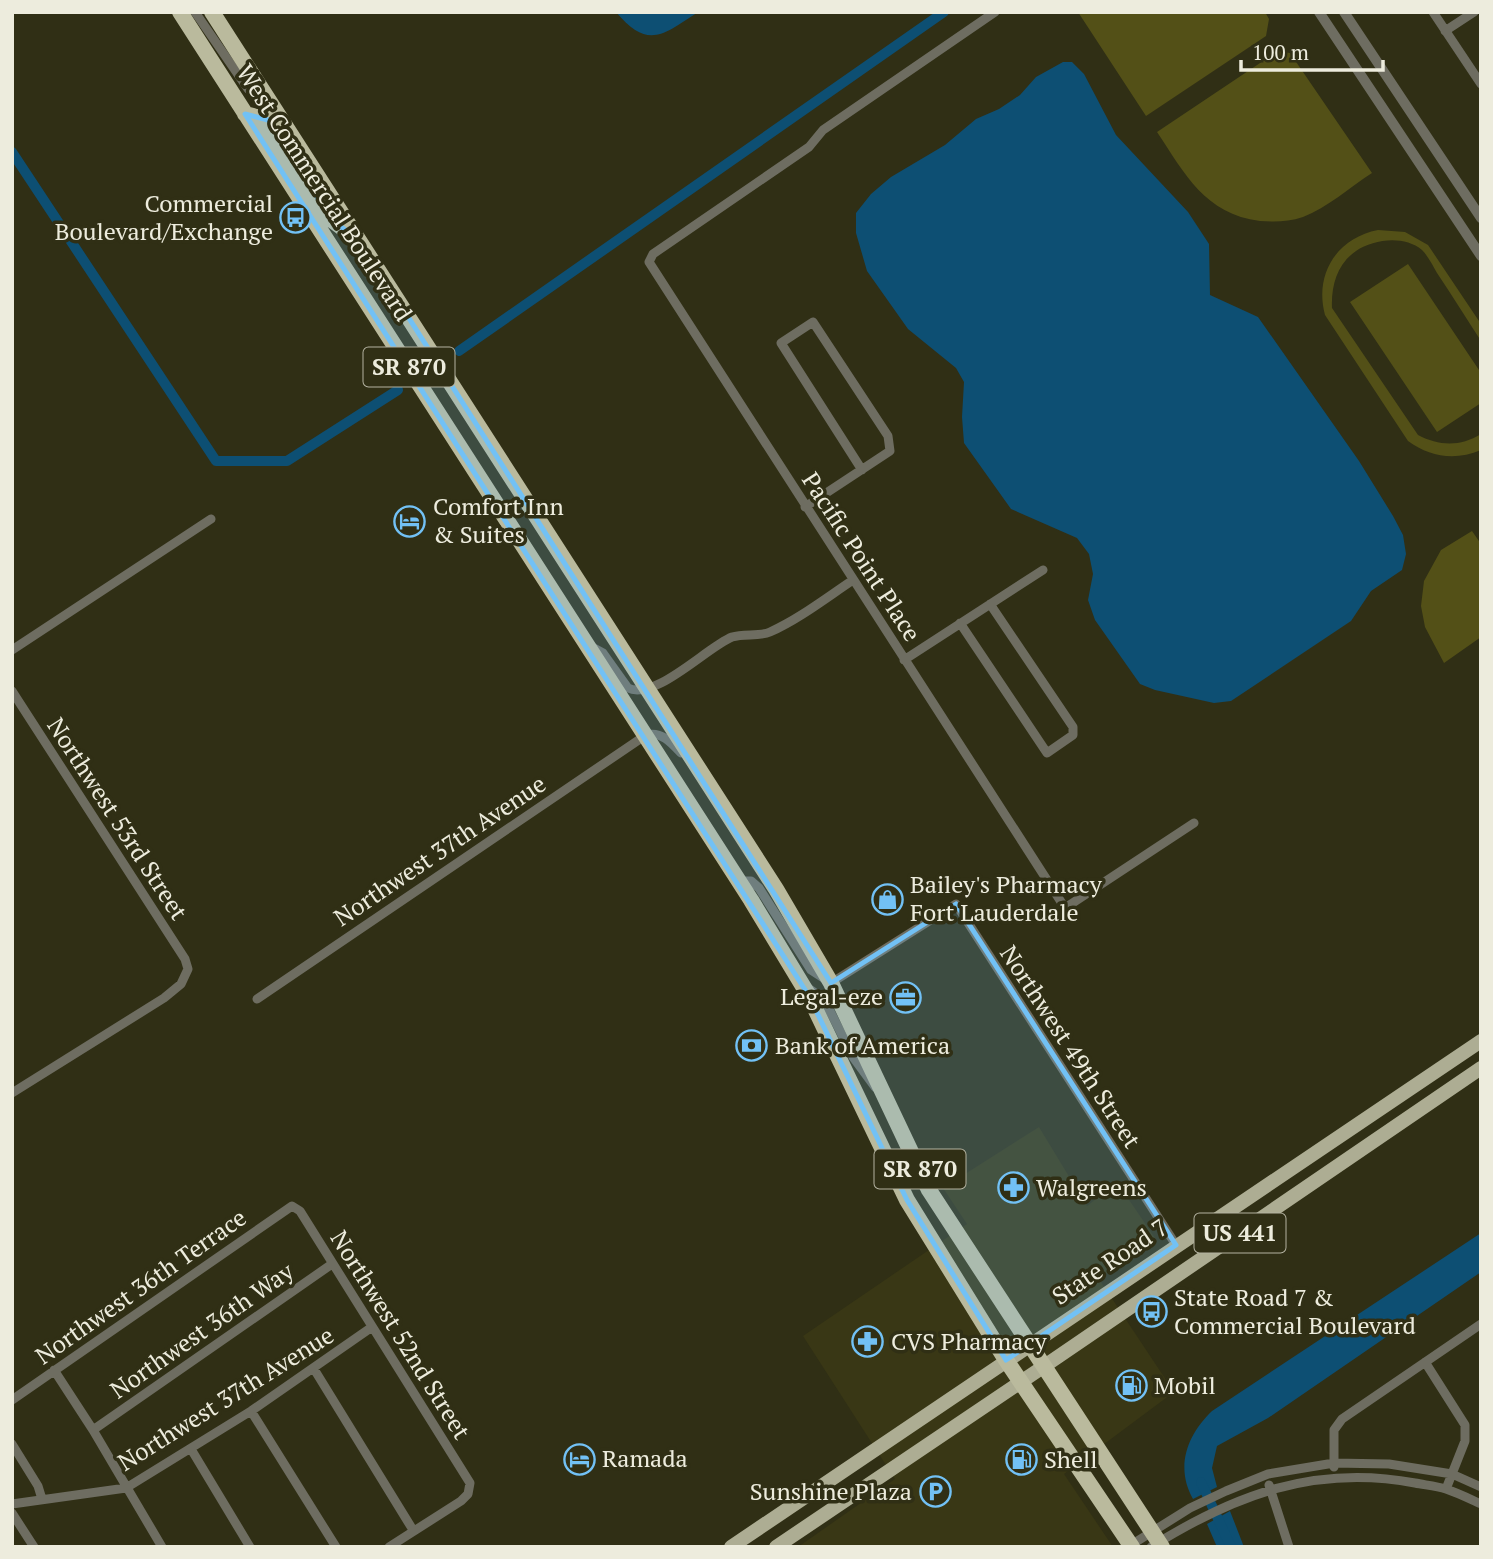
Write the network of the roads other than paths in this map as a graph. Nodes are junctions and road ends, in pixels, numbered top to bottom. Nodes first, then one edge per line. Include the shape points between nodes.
1 (180, 12) edge
2 (195, 12) edge
3 (212, 12) edge
4 (995, 12) edge
5 (1319, 12) edge
6 (1344, 12) edge
7 (1433, 12) edge
8 (1474, 12) edge
9 (1446, 31) junction
10 (1481, 84) edge
11 (269, 101) junction
12 (245, 114) junction
13 (1481, 218) edge
14 (360, 241) junction
15 (1481, 256) edge
16 (862, 470) junction
17 (806, 507) junction
18 (211, 519) dead end
19 (1043, 570) dead end
20 (853, 580) junction
21 (990, 604) junction
22 (960, 623) junction
23 (589, 646) junction
24 (12, 650) edge
25 (904, 660) junction
26 (647, 688) junction
27 (12, 691) edge
28 (646, 735) junction
29 (700, 771) junction
30 (1194, 823) dead end
31 (739, 881) junction
32 (831, 983) junction
33 (802, 985) junction
34 (257, 999) dead end
35 (1481, 1041) edge
36 (1481, 1068) edge
37 (881, 1085) junction
38 (12, 1093) edge
39 (292, 1206) joint
40 (1176, 1245) junction
41 (332, 1264) junction
42 (1481, 1325) edge
43 (372, 1327) junction
44 (1029, 1344) junction
45 (1006, 1360) junction
46 (1425, 1362) junction
47 (1043, 1367) junction
48 (314, 1369) junction
49 (54, 1370) junction
50 (1022, 1382) junction
51 (12, 1400) edge
52 (251, 1411) junction
53 (93, 1430) junction
54 (12, 1444) edge
55 (191, 1449) junction
56 (1334, 1463) junction
57 (1452, 1474) junction
58 (1268, 1475) junction
59 (1333, 1478) junction
60 (1481, 1487) edge
61 (126, 1488) junction
62 (1270, 1489) junction
63 (1446, 1489) junction
64 (42, 1499) junction
65 (12, 1504) edge
66 (1481, 1504) edge
67 (12, 1513) edge
68 (413, 1530) junction
69 (1156, 1542) edge
70 (1132, 1546) edge
71 (34, 1547) edge
72 (162, 1547) edge
73 (250, 1547) edge
74 (336, 1547) edge
75 (389, 1547) edge
76 (731, 1547) edge
77 (776, 1547) edge
78 (1289, 1547) edge

1 - 12 highway, West Commercial Boulevard / SR 870
2 - 11 street, West Commercial Boulevard via 248,89
3 - 11 highway, West Commercial Boulevard / SR 870
4 - 17 street, Pacific Point Place via 822,130 809,147 653,254 649,262
5 - 15 street
6 - 13 street
7 - 9 street
8 - 9 street
9 - 10 street
11 - 14 highway, West Commercial Boulevard / SR 870
12 - 14 highway via 268,120 332,220
12 - 23 highway, West Commercial Boulevard / SR 870
14 - 26 highway, West Commercial Boulevard / SR 870
16 - 16 street via 890,451 888,436 813,322 781,343
16 - 17 street
17 - 20 street, Pacific Point Place
18 - 24 street
19 - 21 street
20 - 25 street, Pacific Point Place
20 - 26 street via 767,634 733,636
21 - 22 street
21 - 22 street via 1073,727 1073,734 1046,753
22 - 25 street
23 - 26 street, West Commercial Boulevard via 603,653 628,688
23 - 28 highway, West Commercial Boulevard / SR 870
25 - 30 street, Pacific Point Place via 1065,908
26 - 29 highway, West Commercial Boulevard / SR 870
27 - 38 street, Northwest 53rd Street via 188,970 181,984 164,998
28 - 29 street, West Commercial Boulevard via 667,739
28 - 31 highway, West Commercial Boulevard / SR 870
28 - 34 street, Northwest 37th Avenue
29 - 32 highway, West Commercial Boulevard / SR 870
31 - 32 street, West Commercial Boulevard via 751,881 759,888 811,970
31 - 33 highway, West Commercial Boulevard / SR 870
32 - 37 highway, West Commercial Boulevard / SR 870
32 - 40 street, Northwest 49th Street via 956,904
33 - 37 street, West Commercial Boulevard via 824,999 869,1082
33 - 45 highway, West Commercial Boulevard / SR 870 via 907,1200
35 - 40 main road, State Road 7 / US 441
36 - 47 main road, State Road 7 / US 441
37 - 44 highway, West Commercial Boulevard / SR 870 via 929,1190
39 - 41 street, Northwest 52nd Street via 300,1211
39 - 49 street, Northwest 36th Terrace
40 - 44 main road, State Road 7 / US 441
41 - 43 street, Northwest 52nd Street
41 - 53 street, Northwest 36th Way
42 - 46 street
43 - 48 street, Northwest 37th Avenue
43 - 68 street, Northwest 52nd Street via 468,1478 470,1488 461,1501
44 - 45 main road, State Road 7 / US 441
44 - 47 highway, West Commercial Boulevard / SR 870
45 - 50 highway, West Commercial Boulevard / SR 870
45 - 76 main road, State Road 7 / US 441
46 - 56 street via 1342,1419 1334,1430
46 - 57 street via 1465,1424 1465,1441
47 - 50 main road, State Road 7 / US 441
47 - 69 highway, West Commercial Boulevard / SR 870
48 - 52 street, Northwest 37th Avenue
48 - 68 street
49 - 51 street, Northwest 36th Terrace
49 - 53 street
50 - 70 highway, West Commercial Boulevard / SR 870
50 - 77 main road, State Road 7 / US 441
52 - 55 street, Northwest 37th Avenue
52 - 74 street
53 - 61 street
54 - 64 street
55 - 61 street, Northwest 37th Avenue
55 - 73 street
56 - 57 street via 1389,1464
56 - 58 street
56 - 59 street
57 - 60 street
57 - 63 street
58 - 62 street
58 - 69 street via 1190,1508
59 - 62 street
59 - 63 street via 1386,1478
61 - 64 street, Northwest 37th Avenue
61 - 72 street
62 - 69 street
62 - 78 street
63 - 66 street
64 - 65 street, Northwest 37th Avenue
67 - 71 street
68 - 75 street
69 - 70 street

